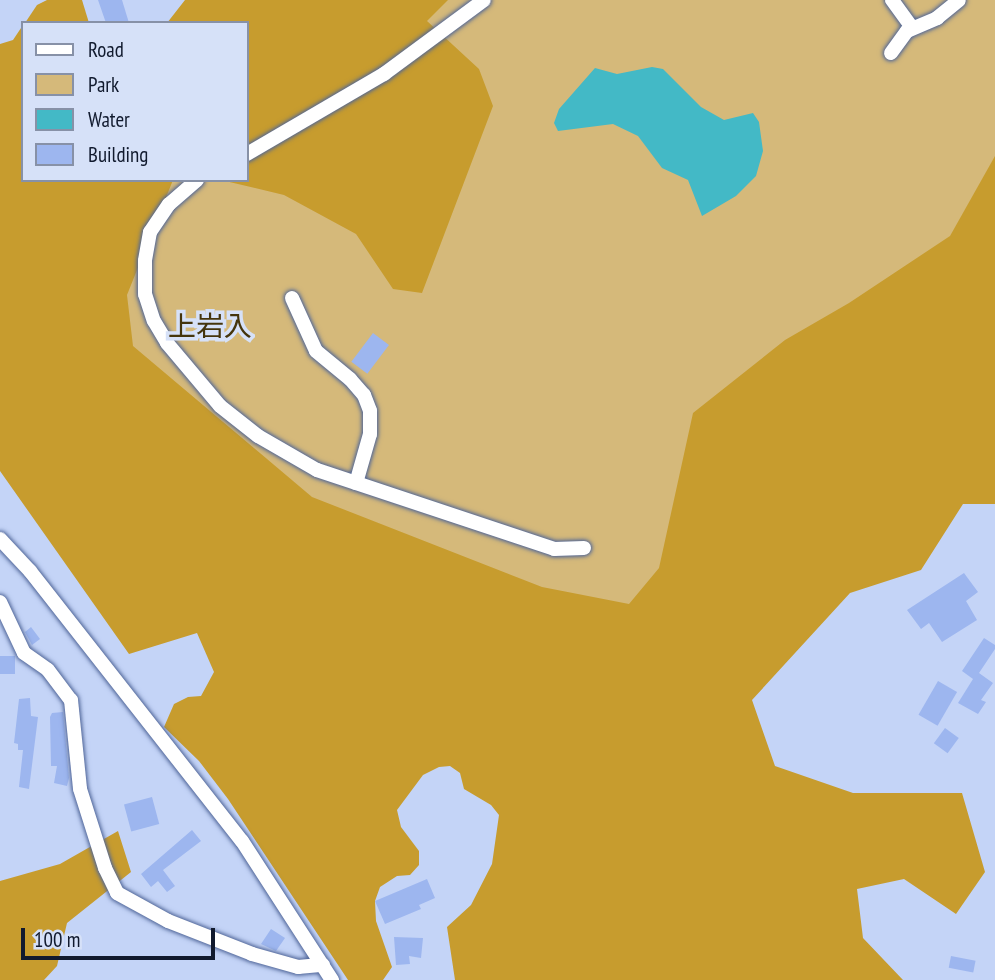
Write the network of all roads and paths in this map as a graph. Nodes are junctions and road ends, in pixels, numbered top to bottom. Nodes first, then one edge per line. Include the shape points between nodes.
1 (484, 0) edge
2 (892, 0) edge
3 (959, 0) edge
4 (912, 28) junction
5 (891, 53) dead end
6 (248, 153) edge
7 (195, 182) edge
8 (292, 298) dead end
9 (356, 483) junction
10 (1, 542) edge
11 (584, 548) dead end
12 (0, 602) edge
13 (323, 965) junction
14 (332, 980) edge

1 - 6 street via 384,74
2 - 4 street
3 - 4 street via 937,18
4 - 5 street
7 - 9 street via 169,204 150,232 145,294 154,321 188,371 220,406 258,436 317,470
8 - 9 street via 316,351 350,379 370,411 370,434
9 - 11 street via 554,550
10 - 13 street via 30,571 242,841
12 - 13 street via 24,653 48,670 71,700 80,789 117,893 168,921 252,954 298,967
13 - 14 street

